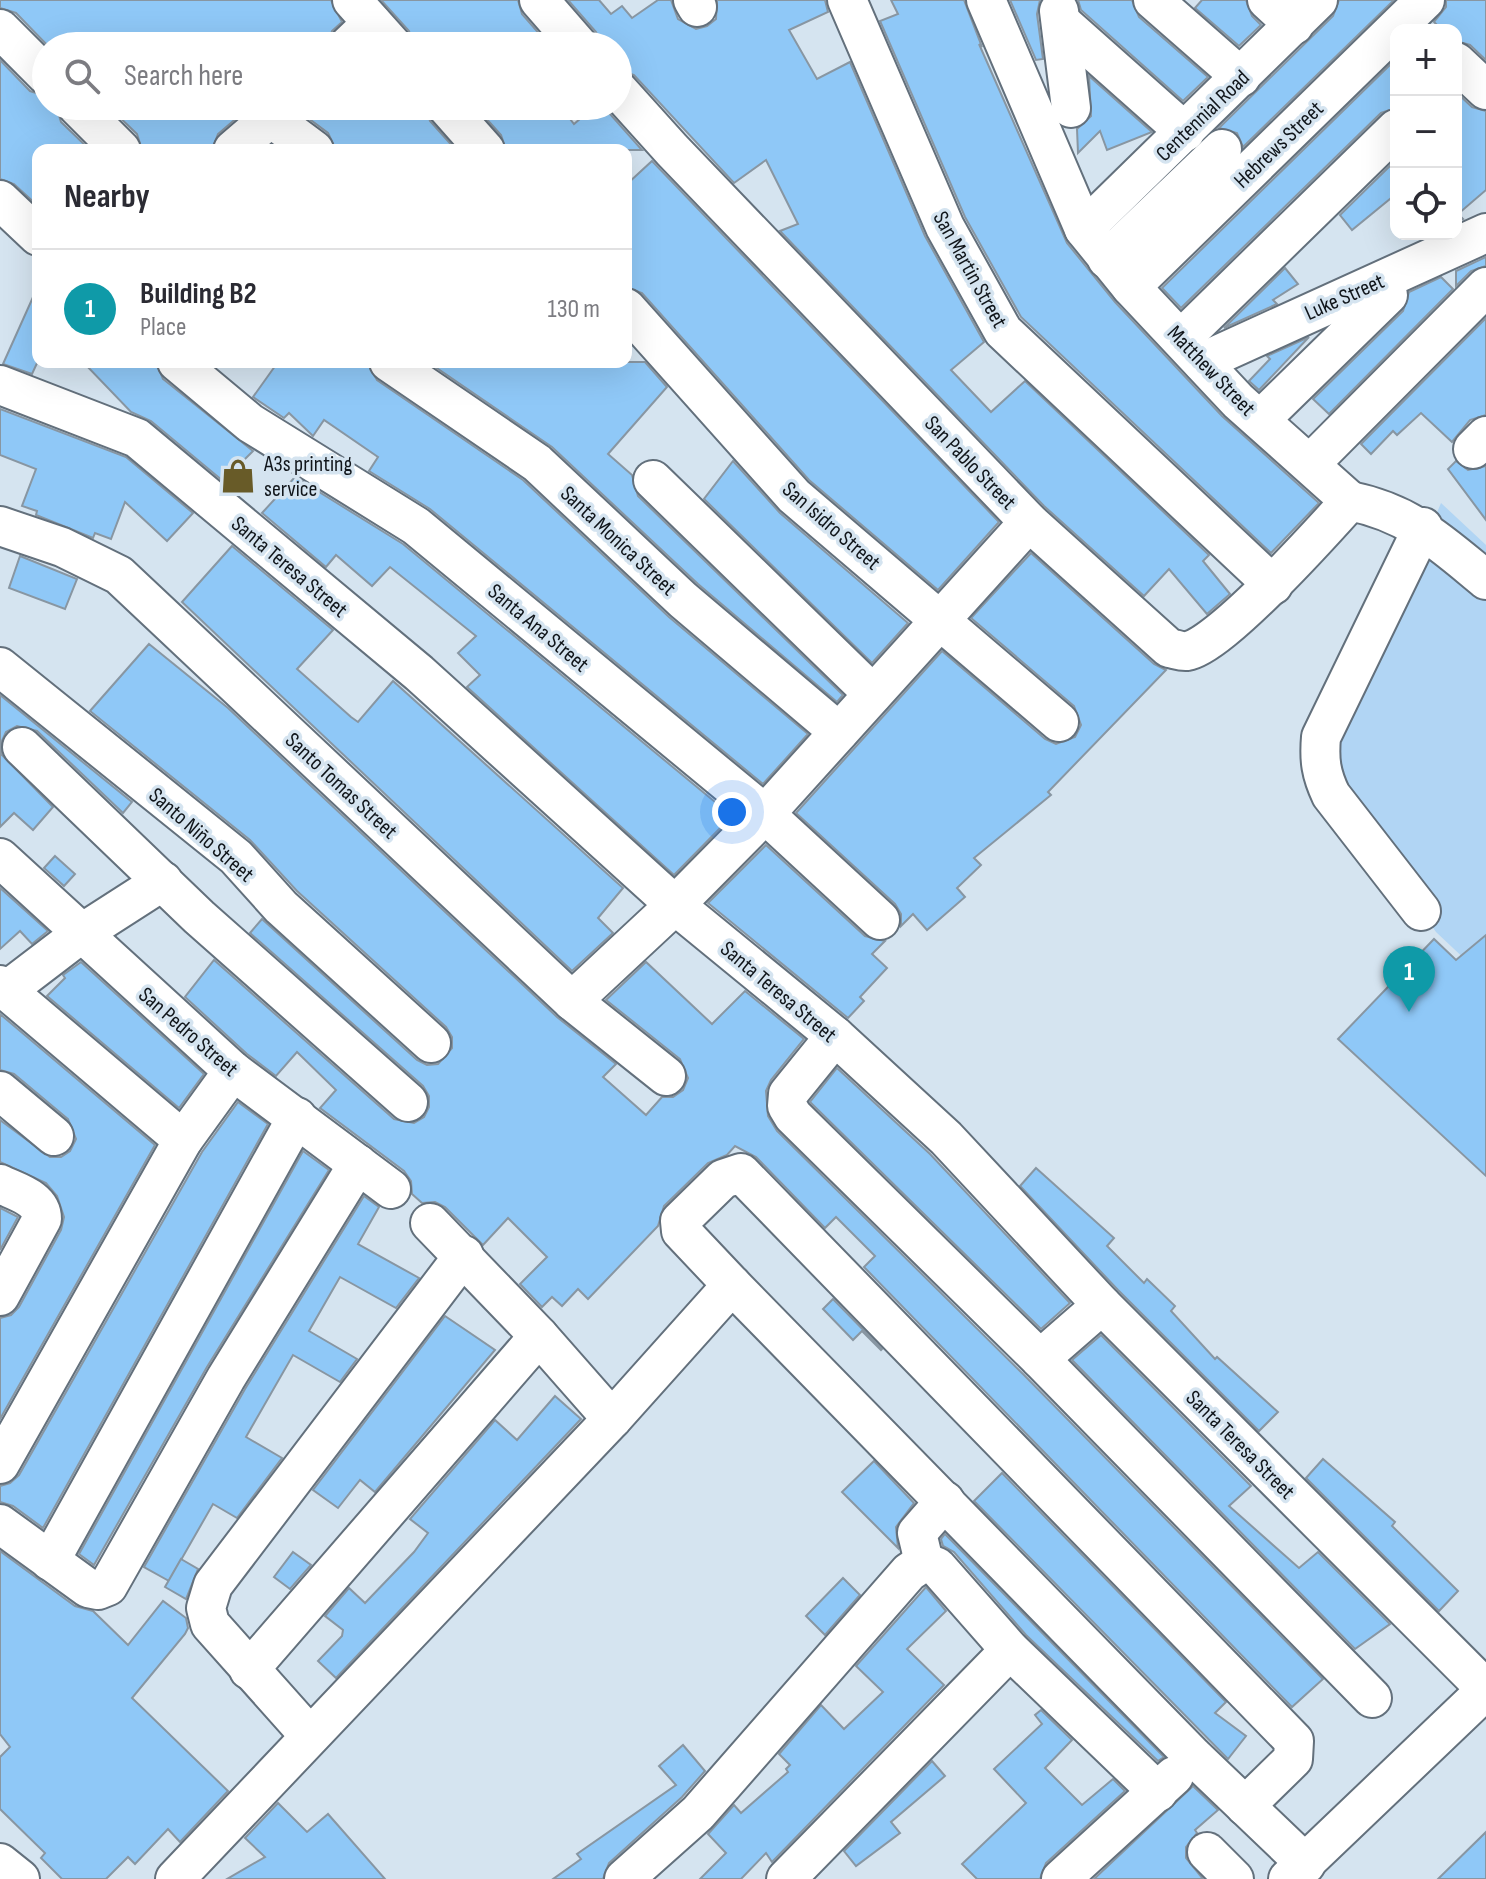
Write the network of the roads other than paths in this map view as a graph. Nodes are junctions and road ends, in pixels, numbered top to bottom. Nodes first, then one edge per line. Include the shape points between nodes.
1 (539, 0) edge
2 (847, 0) edge
3 (986, 0) edge
4 (1153, 0) edge
5 (1293, 8) edge
6 (1060, 11) edge
7 (1413, 12) edge
8 (0, 29) edge
9 (567, 32) edge
10 (32, 61) edge
11 (1241, 77) junction
12 (632, 106) edge
13 (1071, 108) dead end
14 (91, 120) edge
15 (269, 120) edge
16 (286, 120) edge
17 (458, 120) edge
18 (1185, 132) junction
19 (1390, 136) edge
20 (115, 144) edge
21 (240, 144) edge
22 (308, 144) edge
23 (480, 144) edge
24 (1222, 149) dead end
25 (0, 200) edge
26 (32, 230) edge
27 (1486, 233) edge
28 (1096, 244) junction
29 (1131, 287) junction
30 (1486, 287) edge
31 (1388, 295) dead end
32 (632, 315) edge
33 (1192, 350) junction
34 (184, 368) edge
35 (398, 368) edge
36 (0, 385) edge
37 (1260, 420) junction
38 (1311, 463) junction
39 (653, 480) dead end
40 (1350, 501) junction
41 (1029, 522) junction
42 (0, 526) edge
43 (1423, 527) junction
44 (1486, 580) edge
45 (1273, 585) junction
46 (940, 617) junction
47 (0, 667) edge
48 (873, 694) junction
49 (1059, 722) dead end
50 (839, 732) junction
51 (22, 747) dead end
52 (765, 814) junction
53 (0, 858) edge
54 (163, 881) junction
55 (675, 905) junction
56 (1421, 911) dead end
57 (880, 920) dead end
58 (82, 933) junction
59 (3, 988) edge
60 (572, 1001) junction
61 (835, 1036) junction
62 (431, 1043) dead end
63 (233, 1071) junction
64 (666, 1076) dead end
65 (0, 1091) edge
66 (408, 1102) dead end
67 (297, 1117) junction
68 (54, 1136) dead end
69 (183, 1140) junction
70 (358, 1164) junction
71 (0, 1184) edge
72 (391, 1189) dead end
73 (430, 1223) dead end
74 (464, 1255) junction
75 (732, 1285) junction
76 (0, 1296) edge
77 (1102, 1305) junction
78 (539, 1336) junction
79 (1040, 1359) junction
80 (612, 1419) junction
81 (0, 1464) edge
82 (945, 1501) junction
83 (0, 1524) edge
84 (50, 1561) junction
85 (924, 1562) junction
86 (1010, 1650) junction
87 (249, 1670) junction
88 (1486, 1690) edge
89 (1372, 1698) dead end
90 (309, 1735) junction
91 (1193, 1756) junction
92 (1158, 1792) junction
93 (1245, 1806) junction
94 (1207, 1852) dead end
95 (0, 1863) edge
96 (1297, 1871) edge
97 (20, 1879) edge
98 (175, 1879) edge
99 (624, 1879) edge
100 (786, 1879) edge
101 (1061, 1879) edge
102 (1234, 1879) edge

1 - 9 street
2 - 45 street, San Martin Street via 945,227 1003,331
3 - 28 street, Matthew Street
4 - 11 street
5 - 11 street, Centennial Road
6 - 13 street
6 - 18 street
7 - 29 street, Hebrews Street
8 - 10 street
11 - 18 street, Centennial Road
12 - 41 street, San Pablo Street
14 - 20 street
15 - 21 street
16 - 22 street
17 - 23 street
18 - 28 street, Centennial Road
19 - 33 street
24 - 28 street
25 - 26 street
27 - 33 street, Luke Street
28 - 29 street, Matthew Street
29 - 33 street, Matthew Street
30 - 38 street
31 - 37 street
32 - 46 street, San Isidro Street via 794,496
33 - 37 street, Matthew Street
34 - 52 street, Santa Ana Street via 250,423 416,526
35 - 50 street, Santa Monica Street via 537,463 683,600
36 - 55 street, Santa Teresa Street via 137,438 419,673
37 - 38 street, Matthew Street
38 - 40 street, Matthew Street
39 - 48 street
40 - 43 street
40 - 45 street, San Pablo Street
41 - 45 street, San Pablo Street via 1169,648 1186,652 1202,646
41 - 46 street
42 - 60 street, Santo Tomas Street via 62,547 119,575
43 - 44 street
43 - 56 street via 1321,737 1319,758 1331,795
46 - 48 street
46 - 49 street, San Isidro Street
47 - 62 street, Santo Niño Street via 236,857 281,907
48 - 50 street
50 - 52 street
51 - 54 street
52 - 55 street
52 - 57 street, Santa Ana Street
53 - 58 street, San Pedro Street
54 - 58 street
54 - 66 street
55 - 60 street
55 - 61 street, Santa Teresa Street
58 - 59 street
58 - 63 street, San Pedro Street
59 - 69 street
60 - 64 street, Santo Tomas Street
61 - 77 street, Santa Teresa Street via 946,1138
61 - 79 street via 788,1094 793,1116
63 - 67 street, San Pedro Street
63 - 69 street
65 - 68 street
67 - 70 street, San Pedro Street
67 - 84 street
69 - 81 street
70 - 72 street, San Pedro Street
70 - 84 street via 226,1378 108,1586 88,1588
71 - 76 street via 42,1210
73 - 74 street
74 - 78 street
74 - 87 street via 213,1585 206,1608 210,1624
75 - 80 street
75 - 82 street
75 - 93 street via 681,1231 680,1221 723,1179 741,1173 1294,1741 1293,1759
77 - 79 street
77 - 88 street, Santa Teresa Street
78 - 80 street
78 - 87 street
79 - 89 street
80 - 90 street
82 - 85 street via 917,1533
82 - 91 street
83 - 84 street
85 - 86 street via 937,1567
85 - 99 street via 909,1572 698,1813
86 - 92 street
86 - 100 street
87 - 90 street
88 - 96 street
90 - 98 street
91 - 92 street
91 - 93 street
92 - 101 street
93 - 96 street
94 - 102 street
95 - 97 street

